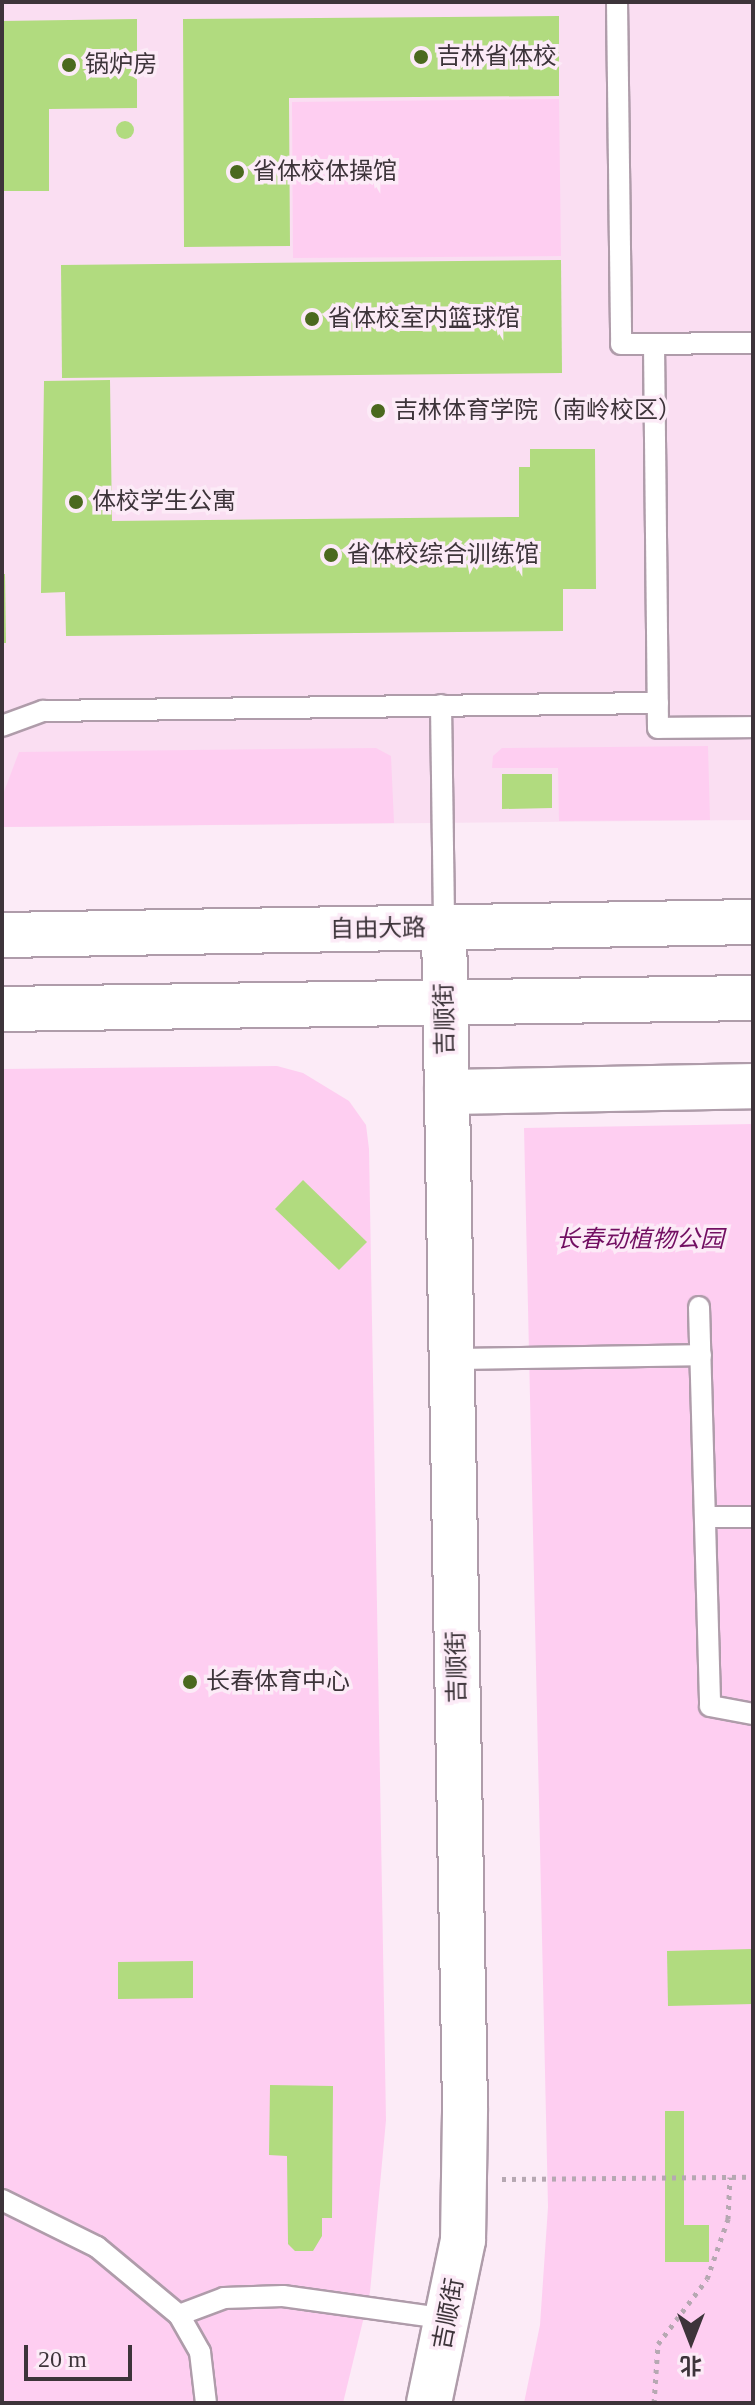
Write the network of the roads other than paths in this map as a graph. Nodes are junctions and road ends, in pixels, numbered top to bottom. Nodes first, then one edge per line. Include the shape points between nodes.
1 (617, 2) edge
2 (753, 343) edge
3 (654, 344) junction
4 (658, 703) junction
5 (441, 705) junction
6 (2, 726) edge
7 (753, 727) edge
8 (753, 922) edge
9 (444, 928) junction
10 (2, 935) edge
11 (753, 998) edge
12 (445, 1003) junction
13 (2, 1009) edge
14 (753, 1086) edge
15 (447, 1092) junction
16 (699, 1307) dead end
17 (701, 1355) junction
18 (452, 1359) junction
19 (705, 1517) junction
20 (753, 1517) edge
21 (753, 1714) edge
22 (2, 2200) edge
23 (179, 2315) junction
24 (449, 2319) junction
25 (206, 2403) edge
26 (429, 2403) edge

1 - 3 lane via 621,344
2 - 3 lane
3 - 4 lane
4 - 5 lane
4 - 7 lane via 658,728
5 - 6 lane via 43,711
5 - 9 lane
8 - 9 main road, 自由大路
9 - 10 main road, 自由大路
9 - 12 main road, 吉顺街
11 - 12 main road
12 - 13 main road
12 - 15 main road, 吉顺街
14 - 15 main road
15 - 18 main road, 吉顺街
16 - 17 lane
17 - 18 lane
17 - 19 lane
18 - 24 main road, 吉顺街 via 464,2179 463,2240
19 - 20 lane
19 - 21 lane via 710,1706
22 - 23 lane via 97,2247
23 - 24 lane via 224,2298 283,2296
23 - 25 lane via 200,2352
24 - 26 main road, 吉顺街

